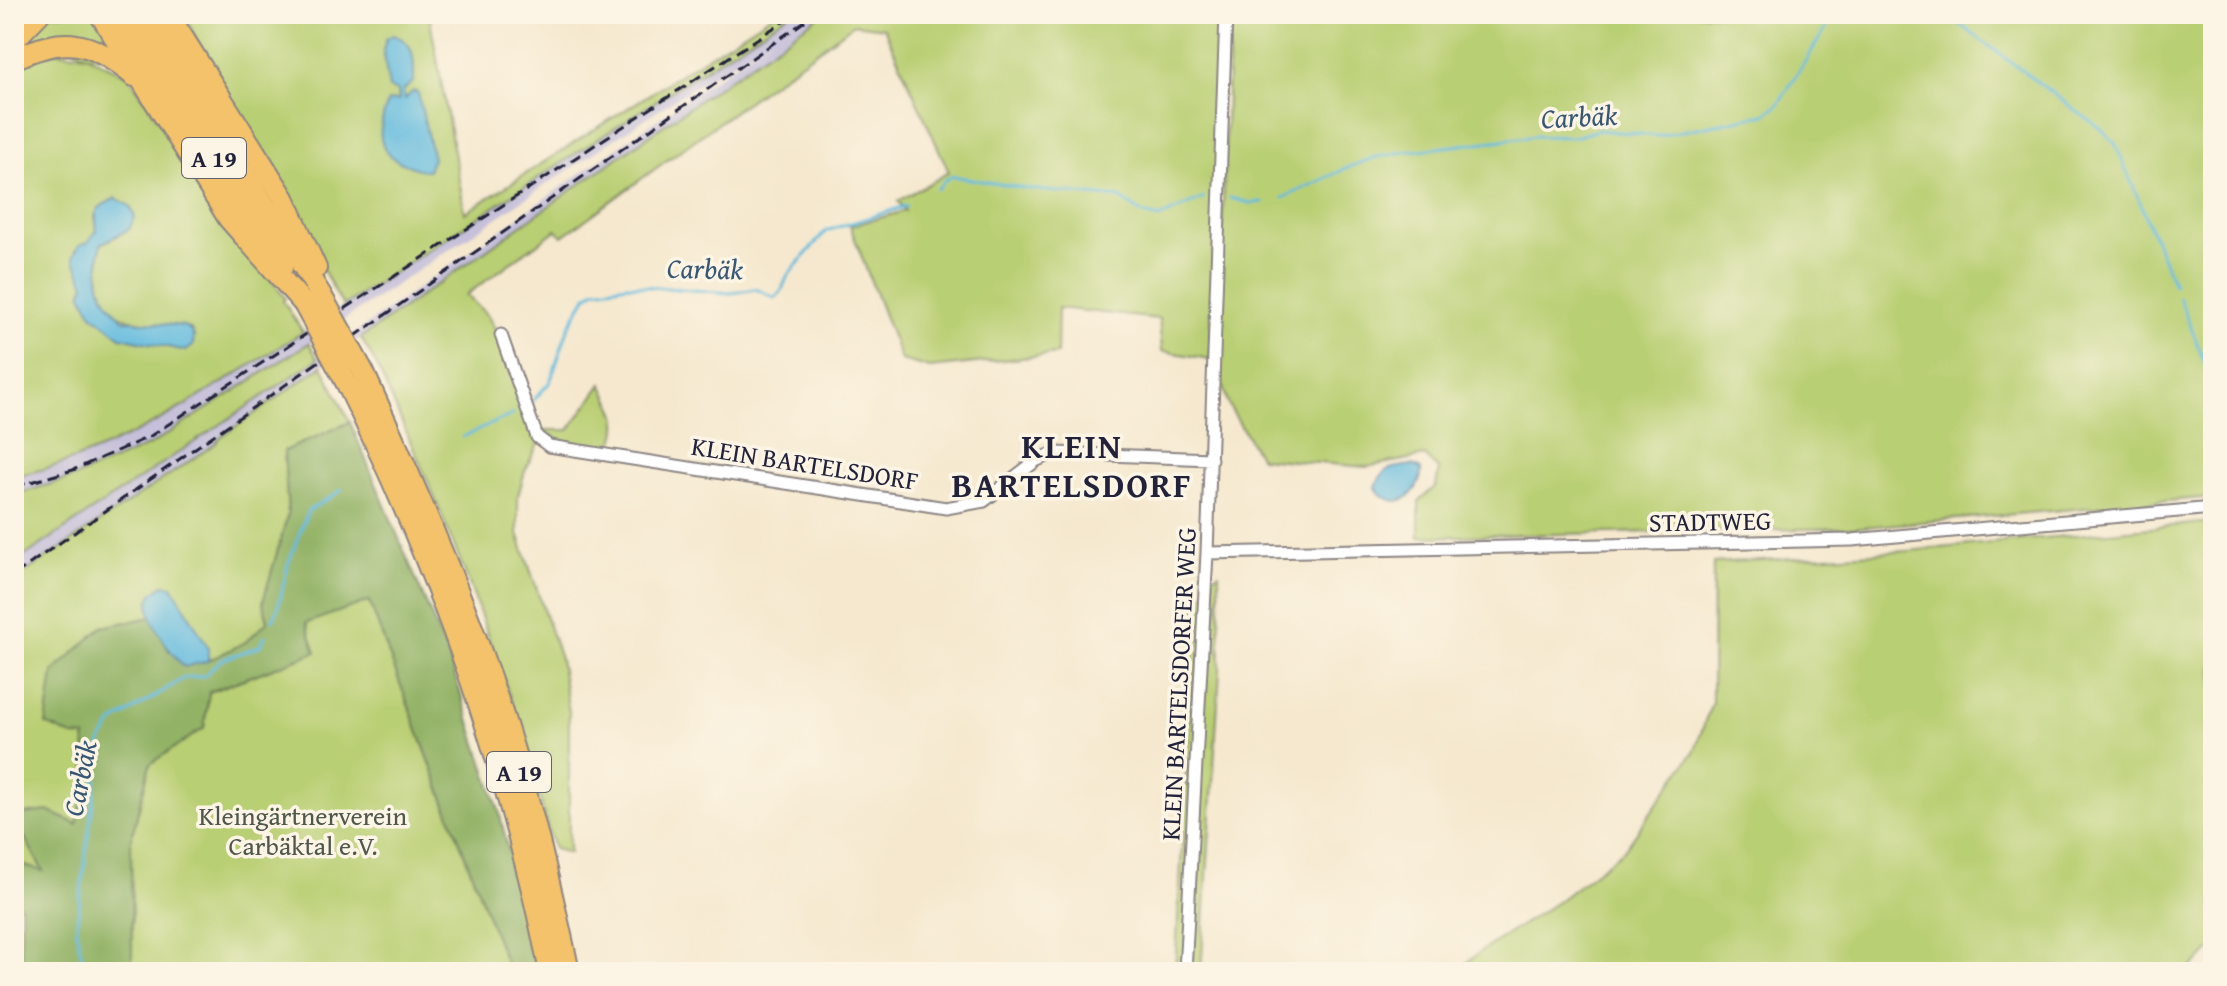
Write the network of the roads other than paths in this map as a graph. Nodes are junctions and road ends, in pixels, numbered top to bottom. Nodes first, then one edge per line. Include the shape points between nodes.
1 (39, 14) edge
2 (100, 14) edge
3 (122, 14) edge
4 (145, 14) edge
5 (168, 14) edge
6 (181, 14) edge
7 (1226, 14) edge
8 (14, 40) edge
9 (193, 51) junction
10 (14, 59) edge
11 (145, 83) junction
12 (312, 300) junction
13 (501, 335) dead end
14 (355, 378) junction
15 (1211, 459) junction
16 (2213, 508) edge
17 (1207, 553) junction
18 (550, 972) edge
19 (569, 972) edge
20 (1185, 972) edge

1 - 8 highway
2 - 11 highway
3 - 12 highway, A 19
4 - 12 highway, A 19
5 - 9 highway
6 - 9 highway
7 - 15 street, KLEIN BARTELSDORFER WEG
9 - 12 highway via 284,198 319,275
10 - 11 highway via 46,46 85,46 117,61
11 - 12 highway via 229,219
12 - 14 highway, A 19, bridge
13 - 15 street, KLEIN BARTELSDORF via 537,437 549,446 946,508 984,501 1037,460 1055,453
14 - 18 highway, A 19 via 467,667 521,845
14 - 19 highway, A 19 via 452,576 491,678 538,837
15 - 17 street, KLEIN BARTELSDORFER WEG
16 - 17 street, STADTWEG via 1852,540
17 - 20 street, KLEIN BARTELSDORFER WEG

